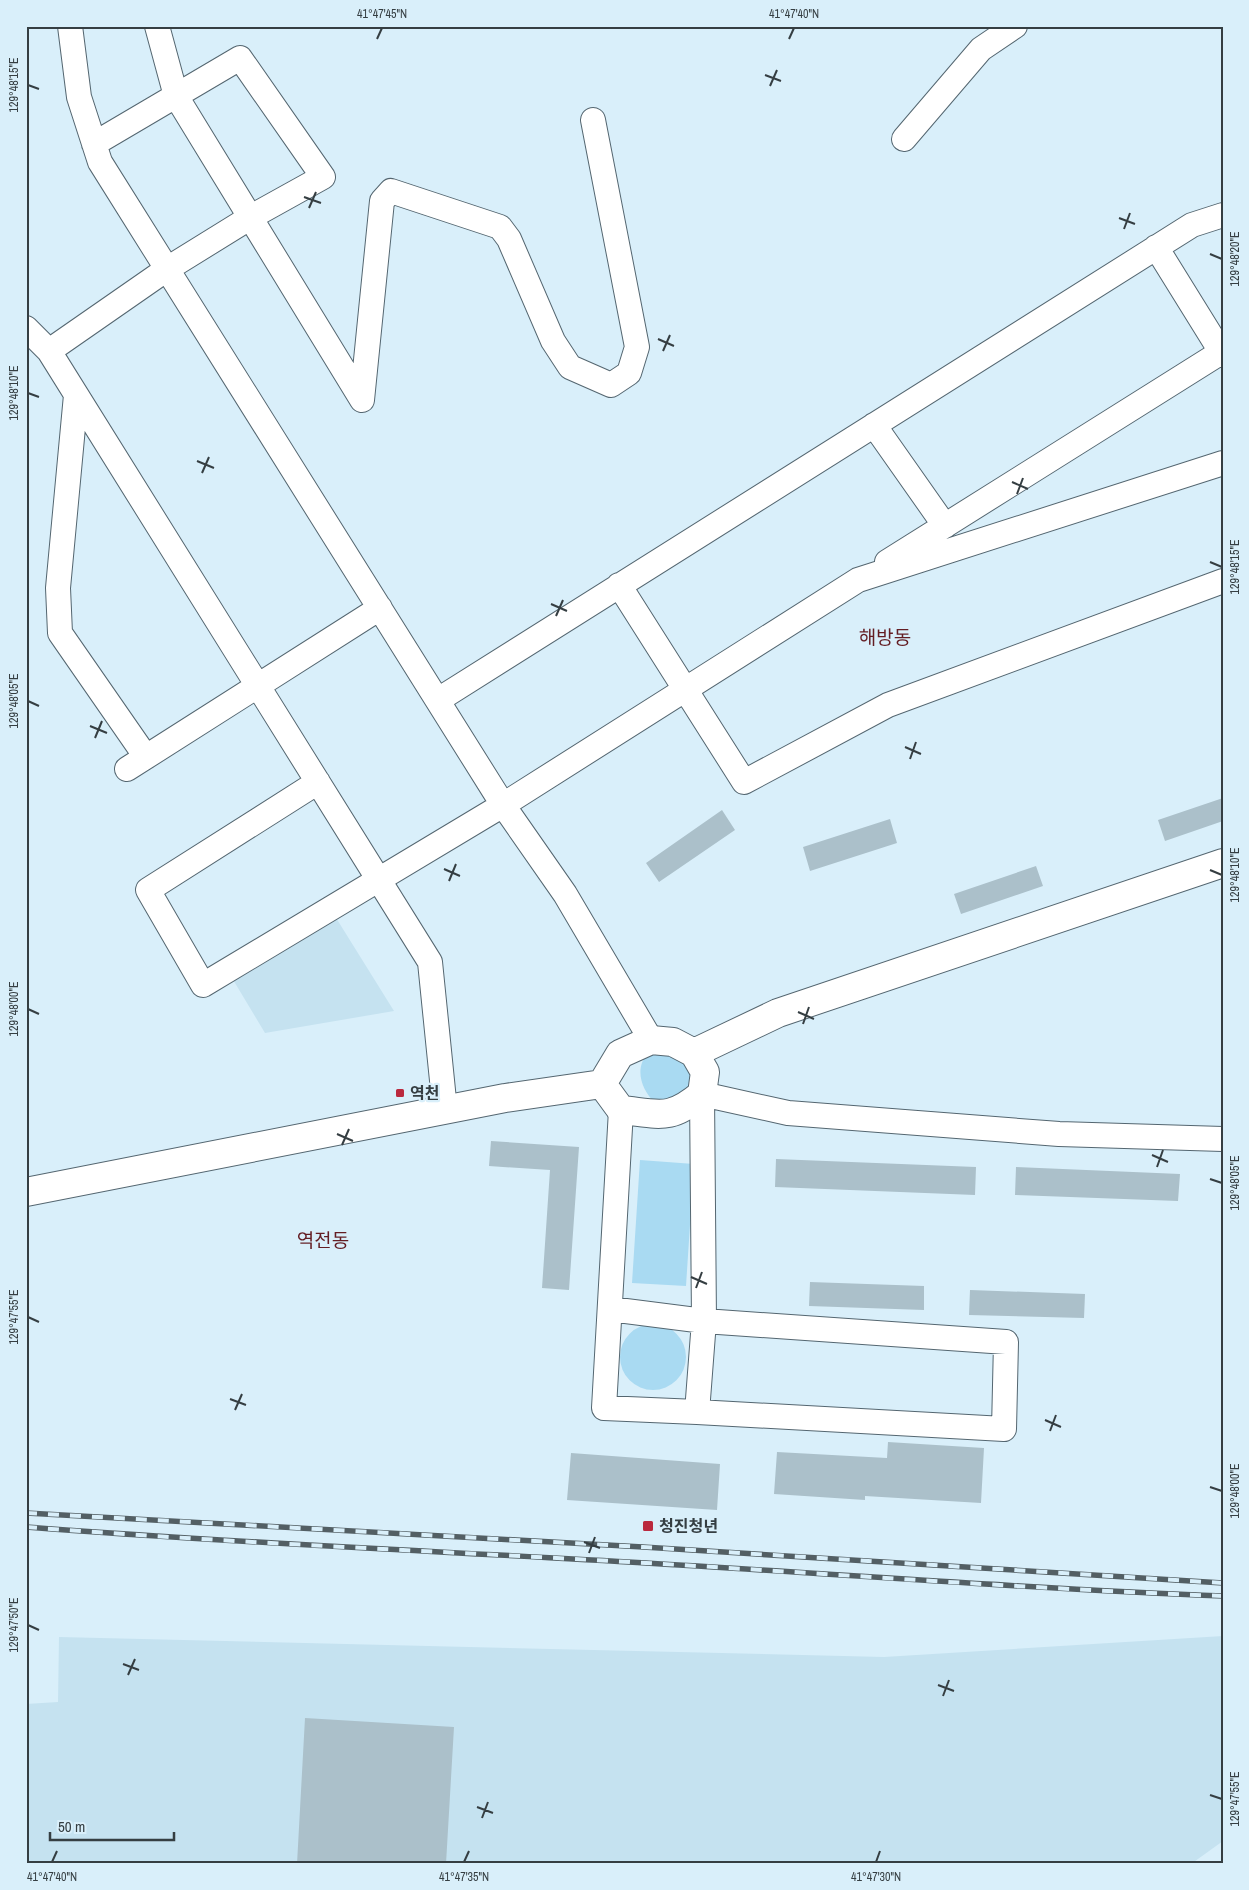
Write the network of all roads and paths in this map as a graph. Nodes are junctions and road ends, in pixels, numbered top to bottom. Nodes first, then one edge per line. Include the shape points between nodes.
1 (70, 26) edge
2 (157, 26) edge
3 (1015, 26) edge
4 (176, 96) junction
5 (593, 120) dead end
6 (904, 139) dead end
7 (94, 144) junction
8 (1223, 215) edge
9 (251, 217) junction
10 (1156, 248) junction
11 (167, 269) junction
12 (26, 328) edge
13 (49, 351) junction
14 (1222, 352) edge
15 (76, 395) junction
16 (874, 425) junction
17 (1223, 463) edge
18 (944, 526) junction
19 (858, 580) junction
20 (1223, 581) edge
21 (619, 585) junction
22 (380, 608) junction
23 (258, 686) junction
24 (685, 690) junction
25 (438, 700) junction
26 (318, 782) junction
27 (504, 805) junction
28 (1223, 863) edge
29 (379, 880) junction
30 (651, 1040) junction
31 (694, 1052) junction
32 (602, 1084) junction
33 (702, 1094) junction
34 (445, 1110) junction
35 (621, 1110) junction
36 (1223, 1139) edge
37 (26, 1192) edge
38 (610, 1309) junction
39 (704, 1321) junction
40 (697, 1412) junction

1 - 7 street via 79,97
2 - 4 street
3 - 6 street via 982,50
4 - 7 street
4 - 9 street
4 - 9 street via 240,58 323,177
5 - 9 street via 637,347 630,373 611,386 570,367 554,341 509,240 500,227 391,190 382,201 362,400
7 - 11 street via 100,162
8 - 10 street via 1192,225
9 - 11 street
10 - 14 street
10 - 16 street
11 - 13 street
11 - 22 street
12 - 13 street
13 - 15 street
14 - 18 street
15 - 23 street
15 - 23 street via 58,588 60,633 136,763
16 - 18 street
16 - 21 street
17 - 19 street
18 - 19 street
19 - 24 street
20 - 24 street via 888,706 744,782
21 - 24 street
21 - 25 street
22 - 23 street
22 - 25 street
23 - 26 street
24 - 27 street
25 - 27 street
26 - 29 street
26 - 29 street via 148,890 203,986
27 - 29 street
27 - 30 street via 564,894
28 - 31 highway via 778,1013
29 - 34 street via 430,962
30 - 31 highway via 673,1042
30 - 32 highway via 620,1054
31 - 33 highway via 705,1072
32 - 34 highway
32 - 35 highway
33 - 35 highway via 686,1107 668,1114
33 - 36 street via 788,1113 1059,1134
33 - 39 street
34 - 37 highway
35 - 38 street
38 - 39 street
38 - 40 street via 604,1408
39 - 40 street
39 - 40 street via 1006,1342 1004,1429

